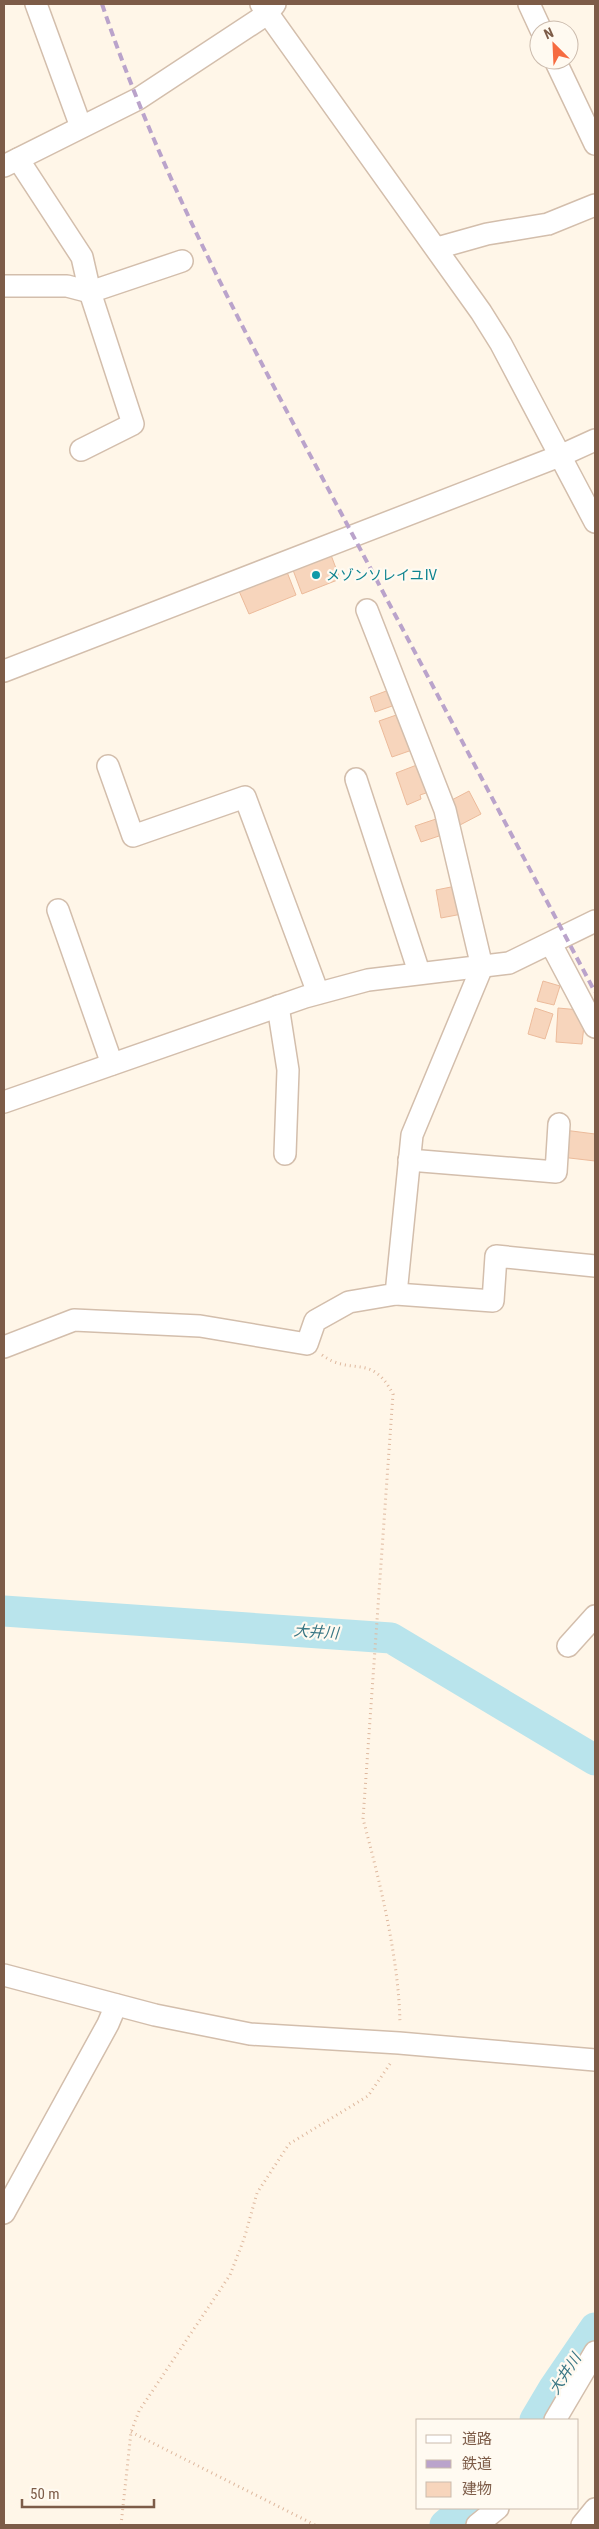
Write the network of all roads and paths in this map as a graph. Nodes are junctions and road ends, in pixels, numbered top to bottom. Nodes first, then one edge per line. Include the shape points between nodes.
1 (36, 4) edge
2 (530, 4) edge
3 (268, 7) edge
4 (537, 20) edge
5 (559, 70) edge
6 (81, 128) junction
7 (595, 144) edge
8 (11, 162) edge
9 (595, 205) edge
10 (437, 248) junction
11 (182, 261) dead end
12 (4, 286) edge
13 (90, 292) junction
14 (595, 440) edge
15 (80, 450) dead end
16 (562, 455) junction
17 (595, 522) edge
18 (367, 610) dead end
19 (4, 671) edge
20 (108, 766) dead end
21 (356, 779) dead end
22 (58, 910) dead end
23 (595, 921) edge
24 (551, 944) junction
25 (482, 967) junction
26 (419, 972) junction
27 (318, 993) junction
28 (278, 1006) junction
29 (595, 1027) edge
30 (112, 1064) junction
31 (4, 1102) edge
32 (559, 1124) dead end
33 (285, 1154) dead end
34 (409, 1160) junction
35 (595, 1266) edge
36 (396, 1294) junction
37 (307, 1344) junction
38 (4, 1347) edge
39 (595, 1616) edge
40 (568, 1646) dead end
41 (4, 1975) edge
42 (116, 2005) junction
43 (399, 2043) junction
44 (595, 2060) edge
45 (4, 2212) edge
46 (595, 2352) edge
47 (556, 2419) edge
48 (131, 2432) junction
49 (497, 2509) edge
50 (595, 2509) edge
51 (120, 2525) edge
52 (316, 2525) edge
53 (477, 2525) edge
54 (582, 2525) edge

1 - 6 street
2 - 4 street
3 - 6 street via 138,99
3 - 10 street via 369,158
5 - 7 street
6 - 8 street
8 - 13 street via 82,257
9 - 10 street via 548,224 487,234
10 - 16 street via 502,344
11 - 13 street
12 - 13 street via 66,286
13 - 15 street via 133,424
14 - 16 street
16 - 17 street
16 - 19 street
18 - 25 street via 445,810
20 - 27 street via 133,836 245,797
21 - 26 street
22 - 30 street
23 - 24 street
24 - 25 street via 509,963
24 - 29 street
25 - 26 street
25 - 34 street via 412,1135
26 - 27 street via 368,980
27 - 28 street
28 - 30 street
28 - 33 street via 288,1070
30 - 31 street
32 - 34 street via 556,1172
34 - 36 street
35 - 36 street via 496,1256 494,1300
36 - 37 street via 349,1302 316,1320
37 - 38 street via 200,1326 74,1320
37 - 43 path via 331,1361 375,1370 385,1379 393,1394 363,1819 400,1989
39 - 40 street
41 - 42 street
42 - 43 street via 155,2016 250,2034
42 - 45 street
43 - 44 street
43 - 48 path via 394,2060 368,2096 289,2144 257,2193 230,2275 139,2411
46 - 47 street
48 - 51 path
48 - 52 path
49 - 53 street
50 - 54 street

